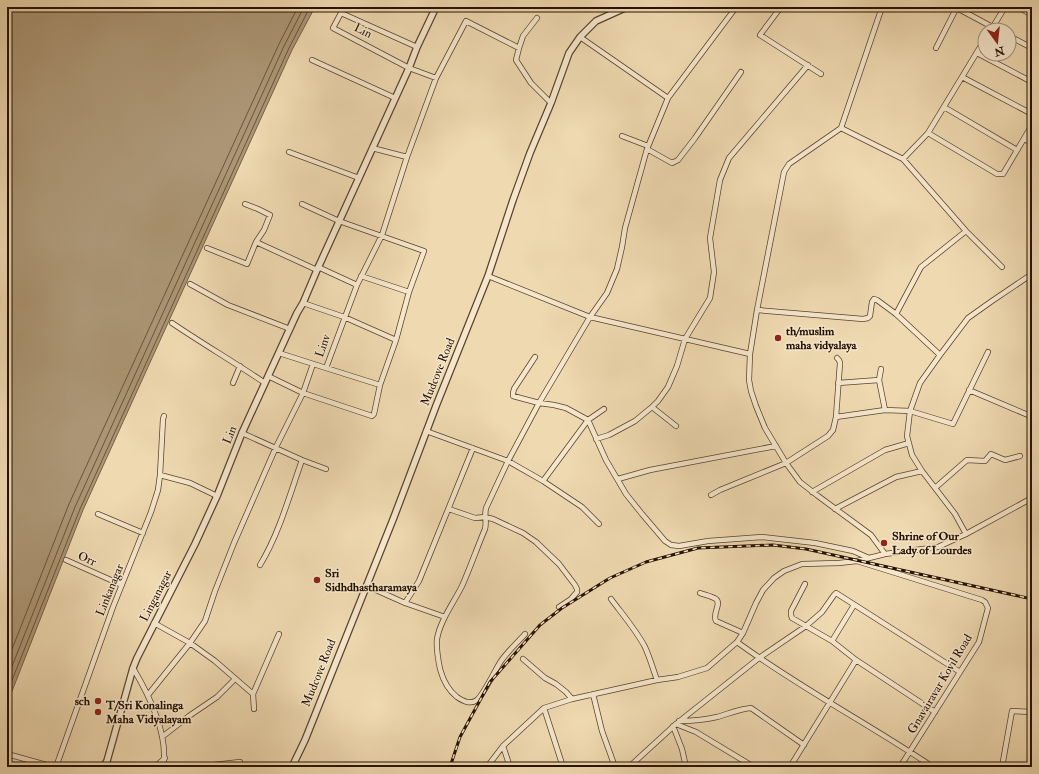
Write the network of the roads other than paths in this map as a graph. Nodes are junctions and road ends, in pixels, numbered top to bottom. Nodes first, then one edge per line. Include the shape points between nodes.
1 (436, 7) edge
2 (628, 7) edge
3 (734, 7) edge
4 (781, 7) edge
5 (882, 7) edge
6 (957, 7) edge
7 (1005, 7) edge
8 (1018, 7) edge
9 (1032, 15) edge
10 (537, 18) dead end
11 (981, 22) edge
12 (996, 22) edge
13 (580, 37) junction
14 (1017, 40) edge
15 (417, 47) junction
16 (519, 48) junction
17 (936, 48) dead end
18 (1032, 48) edge
19 (977, 53) edge
20 (312, 60) dead end
21 (994, 62) edge
22 (808, 65) junction
23 (408, 68) junction
24 (741, 72) dead end
25 (821, 74) dead end
26 (962, 77) junction
27 (436, 78) junction
28 (1032, 82) edge
29 (395, 98) junction
30 (668, 98) junction
31 (551, 103) junction
32 (944, 107) junction
33 (1032, 114) edge
34 (1032, 125) edge
35 (841, 128) junction
36 (928, 133) junction
37 (622, 136) dead end
38 (1024, 139) junction
39 (1032, 143) edge
40 (372, 148) junction
41 (647, 148) junction
42 (1018, 150) junction
43 (289, 152) dead end
44 (407, 157) junction
45 (903, 159) junction
46 (359, 178) junction
47 (245, 204) dead end
48 (302, 204) dead end
49 (339, 221) junction
50 (966, 231) junction
51 (382, 235) junction
52 (256, 242) junction
53 (207, 248) dead end
54 (318, 268) junction
55 (1002, 268) dead end
56 (1032, 274) edge
57 (361, 276) junction
58 (488, 276) junction
59 (190, 284) dead end
60 (357, 285) junction
61 (410, 292) junction
62 (303, 303) junction
63 (758, 310) junction
64 (896, 314) junction
65 (344, 317) junction
66 (590, 317) junction
67 (172, 323) dead end
68 (290, 329) junction
69 (685, 339) junction
70 (396, 340) junction
71 (988, 352) dead end
72 (279, 353) junction
73 (750, 354) junction
74 (940, 355) junction
75 (535, 357) dead end
76 (837, 358) dead end
77 (313, 364) junction
78 (240, 366) junction
79 (326, 368) junction
80 (881, 369) dead end
81 (268, 376) junction
82 (879, 380) junction
83 (233, 383) dead end
84 (265, 383) junction
85 (838, 383) junction
86 (380, 385) junction
87 (969, 390) junction
88 (303, 393) junction
89 (539, 403) junction
90 (652, 408) junction
91 (604, 409) dead end
92 (885, 410) junction
93 (910, 411) junction
94 (1028, 415) dead end
95 (164, 416) dead end
96 (836, 417) junction
97 (588, 420) junction
98 (676, 426) dead end
99 (426, 431) junction
100 (242, 433) junction
101 (596, 439) junction
102 (909, 443) junction
103 (776, 446) junction
104 (276, 447) junction
105 (473, 448) junction
106 (1020, 456) dead end
107 (302, 460) junction
108 (508, 461) junction
109 (786, 463) junction
110 (326, 470) dead end
111 (922, 471) junction
112 (160, 475) junction
113 (618, 479) junction
114 (543, 481) junction
115 (935, 488) junction
116 (812, 492) junction
117 (711, 495) dead end
118 (217, 496) junction
119 (1032, 498) edge
120 (449, 509) junction
121 (835, 509) junction
122 (98, 514) dead end
123 (485, 517) junction
124 (599, 524) dead end
125 (143, 533) junction
126 (966, 534) junction
127 (885, 554) junction
128 (869, 558) junction
129 (66, 560) dead end
130 (857, 561) junction
131 (260, 565) dead end
132 (805, 584) dead end
133 (122, 585) junction
134 (366, 586) junction
135 (700, 593) dead end
136 (611, 599) dead end
137 (405, 603) junction
138 (854, 605) junction
139 (559, 607) dead end
140 (445, 617) junction
141 (154, 623) junction
142 (806, 626) junction
143 (743, 633) junction
144 (279, 634) dead end
145 (525, 634) dead end
146 (832, 641) junction
147 (737, 642) junction
148 (190, 643) junction
149 (758, 658) junction
150 (523, 659) dead end
151 (856, 660) junction
152 (133, 668) junction
153 (960, 672) junction
154 (235, 679) junction
155 (657, 680) junction
156 (253, 694) junction
157 (593, 694) junction
158 (148, 695) junction
159 (572, 699) junction
160 (830, 703) junction
161 (544, 708) junction
162 (254, 709) dead end
163 (935, 712) junction
164 (1032, 712) edge
165 (676, 724) junction
166 (162, 737) junction
167 (804, 744) junction
168 (503, 746) junction
169 (910, 752) junction
170 (7, 754) edge
171 (165, 758) junction
172 (240, 762) dead end
173 (55, 767) edge
174 (103, 767) edge
175 (155, 767) edge
176 (163, 767) edge
177 (195, 767) edge
178 (292, 767) edge
179 (487, 767) edge
180 (510, 767) edge
181 (563, 767) edge
182 (615, 767) edge
183 (629, 767) edge
184 (686, 767) edge
185 (754, 767) edge
186 (790, 767) edge
187 (900, 767) edge
188 (933, 767) edge
189 (1002, 767) edge

1 - 15 street, Lin
2 - 13 street, Mudcove Road via 596,21
3 - 30 street
4 - 22 street via 760,35
5 - 35 street
6 - 11 street
6 - 17 street
7 - 12 street
8 - 9 street
10 - 16 street via 523,36
13 - 30 street
13 - 31 street, Mudcove Road via 569,54
14 - 18 street
15 - 23 street, Lin
15 - 23 street, Lin via 341,13 333,28
16 - 27 street via 466,21
16 - 31 street via 516,60 531,83
19 - 26 street
20 - 29 street
21 - 28 street
22 - 25 street
22 - 69 street via 729,158 720,180 710,238 714,272 710,298
23 - 27 street, Lin
23 - 29 street, Lin
24 - 41 street via 678,160 672,163
26 - 32 street
26 - 33 street
27 - 44 street
29 - 40 street, Lin
30 - 41 street
31 - 58 street, Mudcove Road via 512,200
32 - 36 street
32 - 42 street
34 - 38 street
35 - 45 street
35 - 63 street via 789,164 784,172
36 - 42 street via 997,174 1003,174
36 - 45 street
37 - 41 street
38 - 39 street
38 - 42 street
40 - 44 street
40 - 46 street, Lin
41 - 66 street via 625,228 617,269 607,293
43 - 46 street
44 - 51 street
45 - 50 street
46 - 49 street, Lin
47 - 52 street via 270,215
48 - 49 street
49 - 51 street
49 - 54 street, Lin
50 - 55 street
50 - 64 street via 920,267
51 - 57 street
51 - 61 street via 424,251
52 - 53 street via 247,264
52 - 54 street
54 - 60 street
54 - 62 street, Lin
56 - 74 street via 968,318
57 - 60 street
57 - 61 street
58 - 66 street
58 - 99 street, Mudcove Road
59 - 68 street via 228,306
60 - 65 street, Linv
61 - 70 street
62 - 65 street
62 - 68 street, Lin
63 - 64 street via 863,319 870,316 874,299
63 - 73 street
64 - 74 street
65 - 70 street
65 - 79 street, Linv
66 - 69 street
66 - 89 street
67 - 78 street
68 - 72 street, Lin
69 - 73 street
69 - 90 street via 668,387
70 - 86 street
71 - 87 street
72 - 77 street, Linv
72 - 81 street, Lin
73 - 103 street via 751,391
74 - 93 street via 920,383
75 - 89 street via 514,388 513,396
76 - 85 street via 840,363
77 - 79 street, Linv
77 - 88 street
78 - 83 street
78 - 84 street
79 - 86 street
80 - 82 street
81 - 84 street, Lin
81 - 88 street
82 - 85 street
82 - 92 street
84 - 100 street, Lin
85 - 96 street
86 - 88 street via 373,416
87 - 93 street via 953,424
87 - 94 street
88 - 104 street
89 - 97 street via 566,408
89 - 108 street
90 - 98 street
90 - 101 street via 635,421
91 - 97 street
92 - 93 street
92 - 96 street
93 - 102 street via 907,436
95 - 112 street, Linkanagar
96 - 109 street via 833,430 828,436
97 - 101 street
97 - 114 street
99 - 105 street
99 - 134 street, Mudcove Road
100 - 104 street
100 - 118 street, Lin
101 - 113 street
102 - 111 street via 912,455
102 - 116 street via 885,450
103 - 109 street
103 - 113 street via 650,470
104 - 107 street
104 - 148 street via 234,543 205,621
105 - 108 street
105 - 120 street
106 - 115 street via 1005,460 991,454 985,461 967,460
107 - 110 street
107 - 131 street via 269,551
108 - 114 street
108 - 123 street via 486,508
109 - 116 street via 800,482
109 - 117 street
111 - 115 street
111 - 121 street via 896,477
112 - 118 street via 190,483
112 - 125 street, Linkanagar via 156,498
113 - 128 street via 642,514 671,545 762,537 815,543 853,551
114 - 124 street via 582,507
115 - 126 street via 955,514
116 - 121 street
118 - 141 street, Linganagar
119 - 126 street
120 - 123 street via 475,518
120 - 137 street via 419,581
121 - 127 street via 871,535
122 - 125 street
123 - 139 street via 523,533 547,552 567,574 577,592
123 - 140 street via 485,529 462,585
125 - 133 street, Linkanagar
126 - 127 street via 938,547
127 - 128 street
128 - 130 street
129 - 133 street, Orr
130 - 143 street via 802,564 784,571 764,590
130 - 153 street, Gnavairavar Kovil Road via 985,602 988,608 980,642
132 - 142 street via 791,615
133 - 173 street, Linkanagar
134 - 137 street
134 - 178 street, Mudcove Road
135 - 143 street via 718,602 714,615 716,621
136 - 155 street via 645,647
137 - 140 street
138 - 142 street via 836,593 822,612
138 - 146 street
138 - 153 street
140 - 145 street via 437,641 442,675 457,697 466,702 476,701 502,660
141 - 148 street
141 - 152 street, Linganagar
142 - 146 street
142 - 149 street
143 - 147 street
144 - 156 street
146 - 151 street
147 - 149 street
147 - 155 street via 707,668
148 - 154 street
148 - 158 street
149 - 160 street
149 - 165 street
150 - 159 street
151 - 160 street
151 - 163 street
152 - 158 street
152 - 174 street, Linganagar
153 - 163 street, Gnavairavar Kovil Road
154 - 156 street
154 - 166 street via 217,697
155 - 157 street
156 - 162 street
157 - 159 street
157 - 182 street via 602,731
158 - 166 street
159 - 161 street
160 - 167 street
160 - 169 street
161 - 168 street
161 - 181 street
163 - 169 street, Gnavairavar Kovil Road
164 - 189 street via 1012,711
165 - 167 street via 751,708
165 - 183 street
165 - 184 street
165 - 185 street via 696,732
166 - 171 street
167 - 186 street
168 - 179 street
168 - 180 street
169 - 187 street, Gnavairavar Kovil Road
169 - 188 street
170 - 173 street
171 - 175 street
171 - 176 street
172 - 177 street

